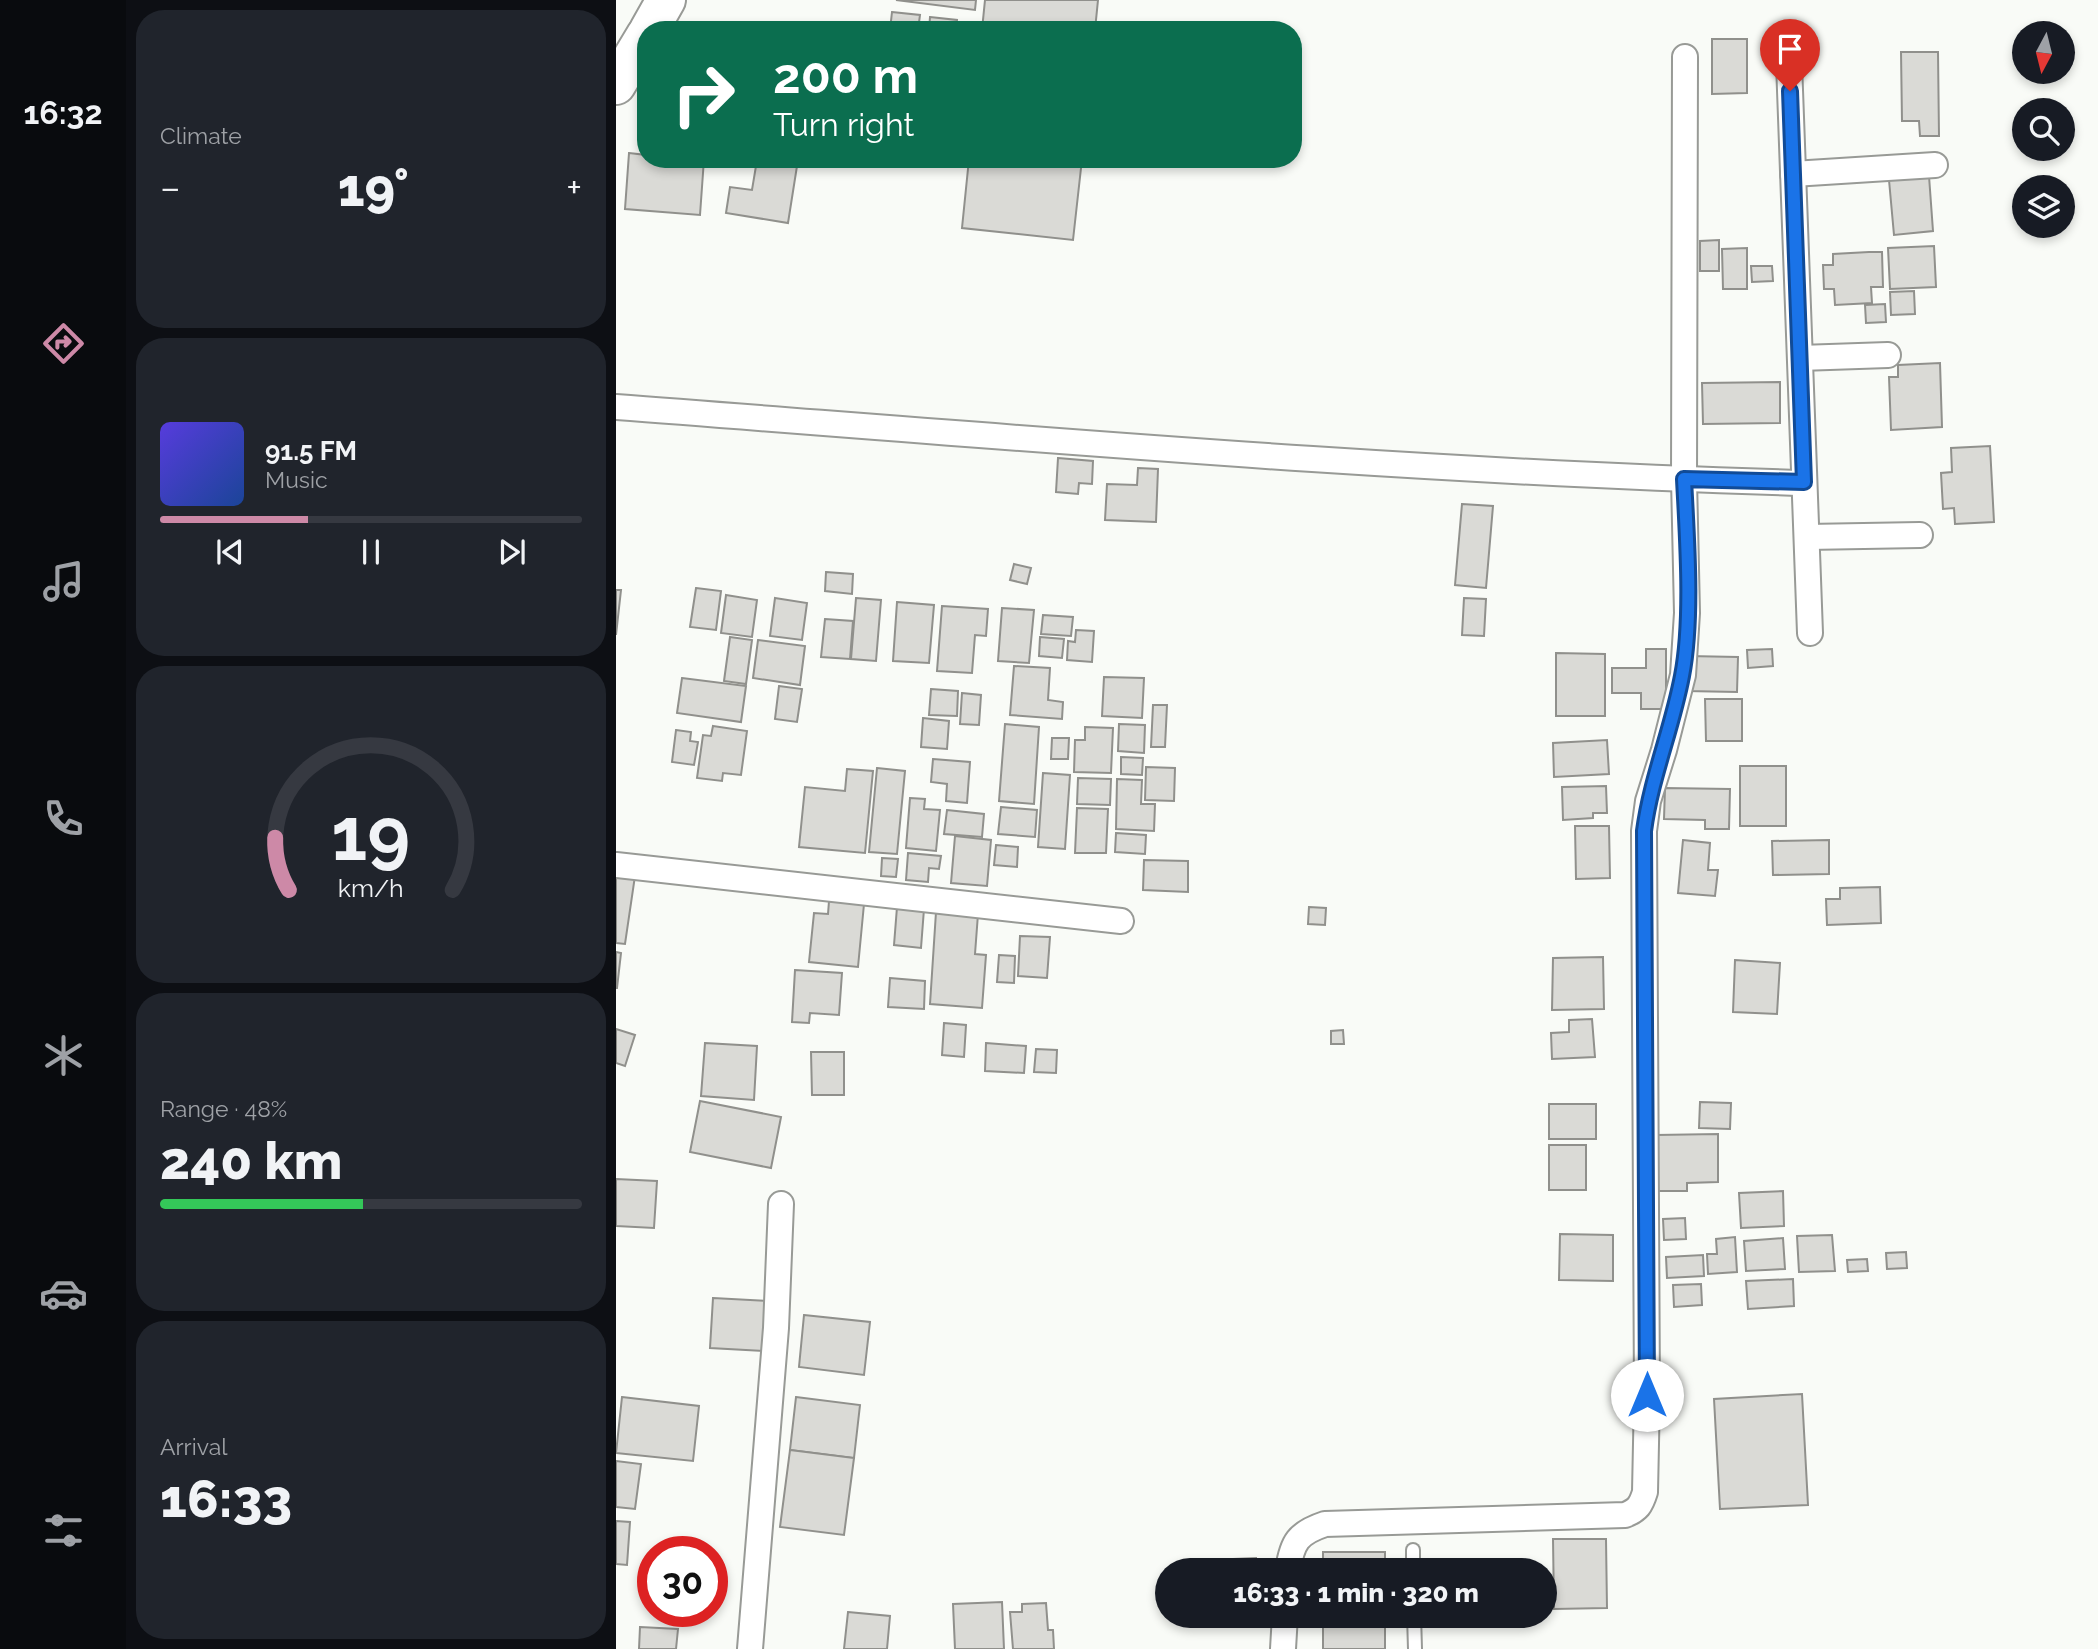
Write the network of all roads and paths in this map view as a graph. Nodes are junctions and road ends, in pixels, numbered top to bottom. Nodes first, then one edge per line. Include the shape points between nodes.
1 (666, 0) edge
2 (654, 21) edge
3 (637, 50) edge
4 (1685, 57) dead end
5 (1789, 63) dead end
6 (616, 85) edge
7 (1935, 165) dead end
8 (1793, 174) junction
9 (1888, 355) dead end
10 (1800, 358) junction
11 (616, 407) edge
12 (1684, 479) junction
13 (1804, 482) junction
14 (1920, 535) dead end
15 (1807, 537) junction
16 (1810, 633) dead end
17 (616, 865) edge
18 (1121, 921) dead end
19 (781, 1205) dead end
20 (1413, 1550) dead end
21 (1289, 1558) edge
22 (1413, 1558) edge
23 (1284, 1628) edge
24 (1414, 1628) edge
25 (750, 1649) edge
26 (1283, 1649) edge
27 (1415, 1649) edge

1 - 2 highway
3 - 6 highway
4 - 12 street
5 - 8 street
7 - 8 street
8 - 10 street
9 - 10 street
10 - 13 street
11 - 12 street via 1242,455
12 - 13 street
12 - 21 street via 1687,613 1683,675 1644,831 1647,1395 1642,1504 1625,1515 1325,1524 1297,1539
13 - 15 street
14 - 15 street
15 - 16 street
17 - 18 street
19 - 25 street via 776,1328
20 - 22 lane
23 - 26 street
24 - 27 lane

